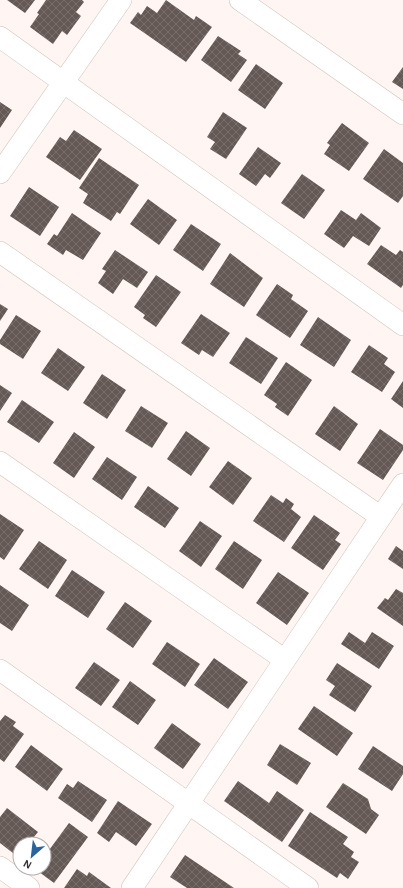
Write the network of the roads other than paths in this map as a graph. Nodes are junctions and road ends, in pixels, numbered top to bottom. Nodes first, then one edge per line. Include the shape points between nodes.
1 (121, 0) edge
2 (240, 0) edge
3 (0, 37) edge
4 (63, 82) junction
5 (403, 114) edge
6 (0, 173) edge
7 (0, 252) edge
8 (403, 325) edge
9 (0, 462) edge
10 (403, 484) edge
11 (382, 516) junction
12 (285, 660) junction
13 (0, 670) edge
14 (190, 803) junction
15 (0, 867) edge
16 (29, 888) edge
17 (132, 888) edge
18 (308, 888) edge

1 - 4 street
2 - 5 street
3 - 4 street
4 - 6 street
4 - 8 street
7 - 11 street
9 - 12 street
10 - 11 street
11 - 12 street
12 - 14 street
13 - 14 street
14 - 17 street
14 - 18 street
15 - 16 street

